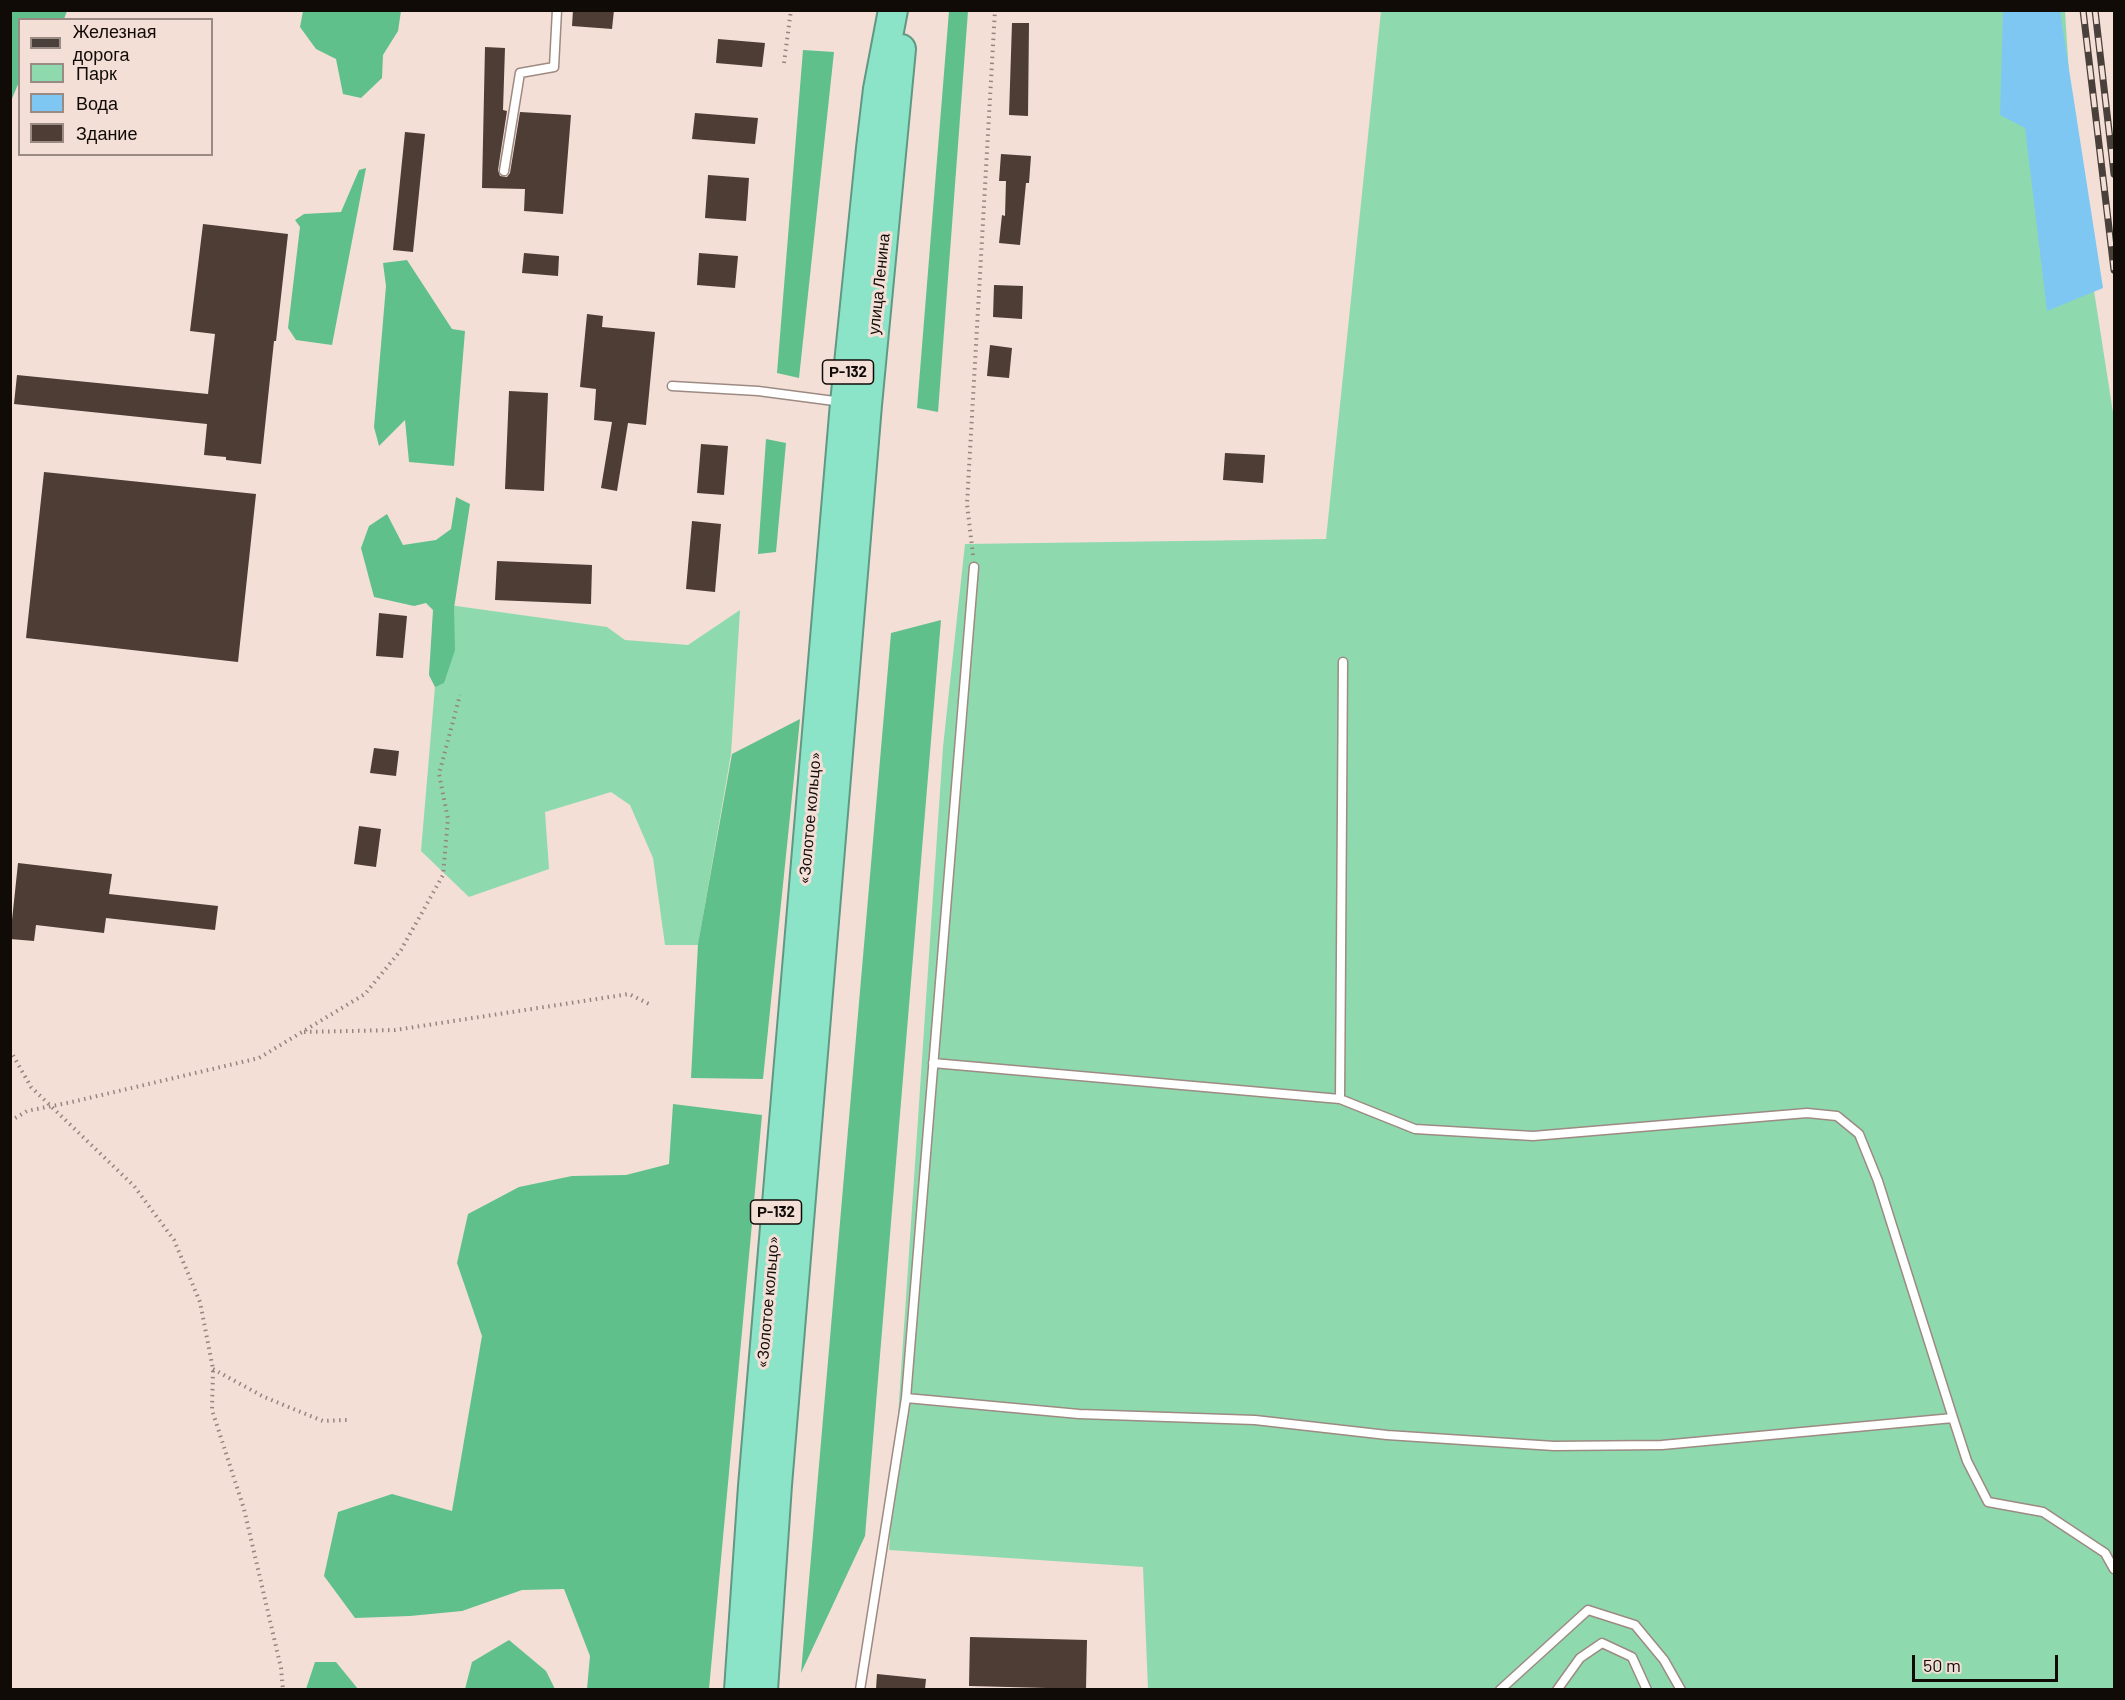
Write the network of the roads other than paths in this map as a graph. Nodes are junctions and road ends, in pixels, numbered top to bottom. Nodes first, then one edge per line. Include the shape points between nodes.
1 (557, 10) edge
2 (893, 10) edge
3 (903, 10) edge
4 (504, 171) dead end
5 (672, 386) dead end
6 (845, 402) junction
7 (974, 567) road end
8 (1343, 662) dead end
9 (828, 737) junction
10 (933, 1063) junction
11 (1340, 1099) junction
12 (906, 1398) junction
13 (1953, 1418) junction
14 (2115, 1569) edge
15 (739, 1689) edge
16 (764, 1689) edge
17 (860, 1689) edge
18 (1500, 1689) edge
19 (1557, 1689) edge
20 (1647, 1689) edge
21 (1681, 1689) edge

1 - 4 lane via 554,67 520,73
2 - 6 highway, улица Ленина / Р-132 via 875,112
3 - 9 highway, улица Ленина / Р-132 via 867,405
5 - 6 lane
6 - 9 highway, улица Ленина / Р-132
7 - 10 lane
8 - 11 lane
9 - 15 highway, «Золотое кольцо» / Р-132 via 753,1486
9 - 16 highway, «Золотое кольцо» / Р-132
10 - 11 lane
10 - 12 lane
11 - 13 lane via 1415,1129 1533,1136 1807,1113 1837,1116 1859,1134 1878,1181
12 - 13 lane via 1079,1414 1255,1420 1387,1435 1554,1446 1662,1445
12 - 17 lane
13 - 14 lane via 1967,1461 1988,1503 2043,1512 2105,1553
18 - 21 lane via 1588,1610 1635,1624
19 - 20 lane via 1580,1658 1602,1643 1632,1657

